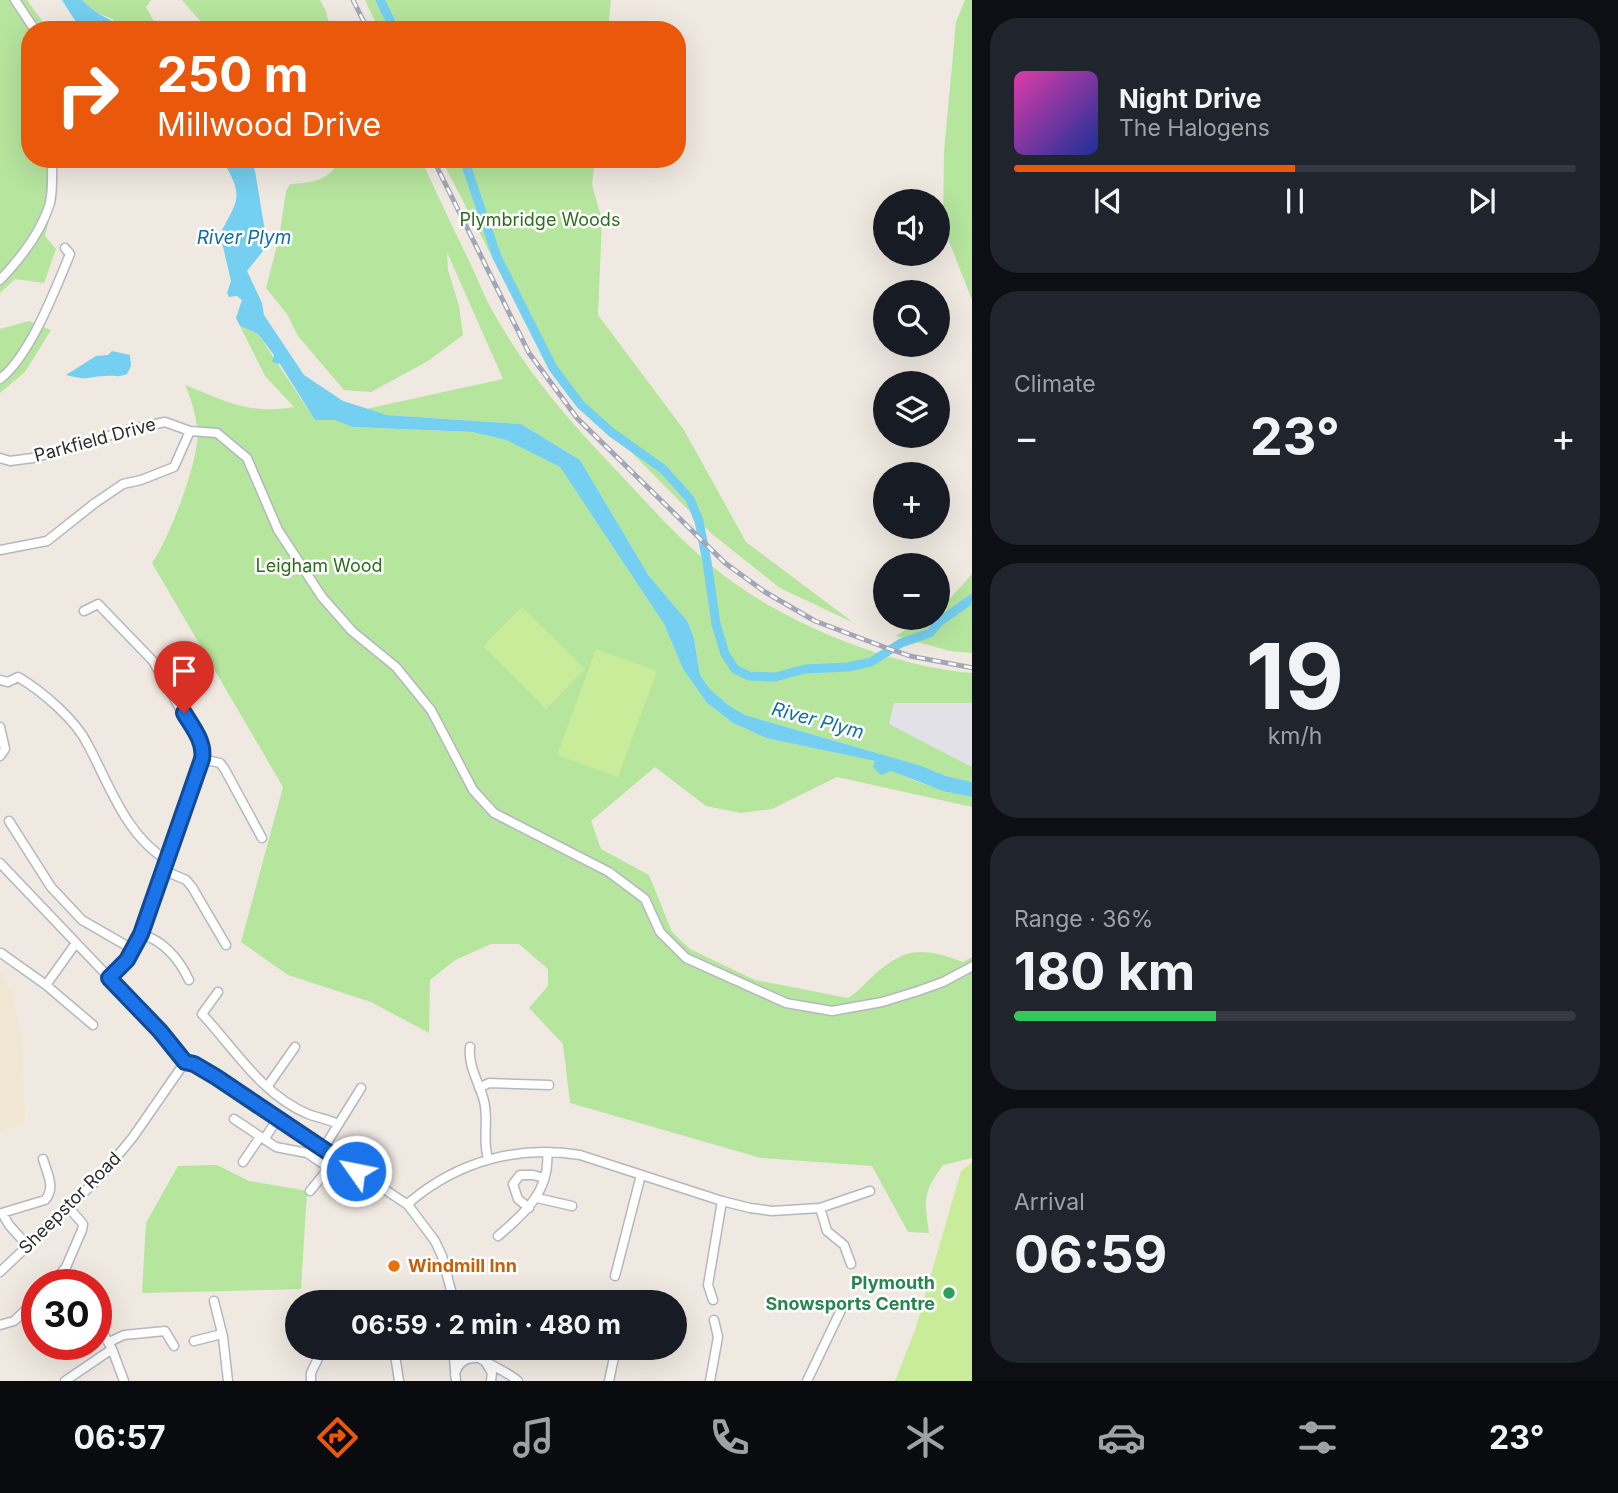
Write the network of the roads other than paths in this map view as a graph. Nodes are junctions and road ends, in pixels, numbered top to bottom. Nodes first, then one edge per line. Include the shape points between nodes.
1 (15, 0) edge
2 (29, 21) edge
3 (52, 168) edge
4 (80, 254) dead end
5 (0, 280) edge
6 (0, 379) edge
7 (190, 431) junction
8 (0, 458) edge
9 (0, 550) edge
10 (85, 611) dead end
11 (0, 680) edge
12 (0, 727) edge
13 (0, 756) edge
14 (202, 759) junction
15 (9, 821) dead end
16 (262, 838) dead end
17 (167, 860) junction
18 (0, 863) edge
19 (163, 870) junction
20 (141, 934) junction
21 (76, 943) junction
22 (226, 944) dead end
23 (134, 950) junction
24 (1, 954) edge
25 (972, 966) edge
26 (109, 978) junction
27 (189, 980) dead end
28 (46, 985) junction
29 (218, 992) dead end
30 (93, 1025) dead end
31 (470, 1046) dead end
32 (295, 1047) dead end
33 (185, 1062) junction
34 (550, 1085) dead end
35 (267, 1087) junction
36 (361, 1088) dead end
37 (479, 1088) junction
38 (278, 1118) junction
39 (234, 1119) dead end
40 (338, 1125) junction
41 (262, 1137) junction
42 (323, 1149) junction
43 (547, 1153) junction
44 (488, 1158) junction
45 (43, 1159) dead end
46 (243, 1162) dead end
47 (641, 1175) junction
48 (544, 1178) junction
49 (310, 1191) dead end
50 (870, 1191) dead end
51 (537, 1198) junction
52 (722, 1202) junction
53 (408, 1205) junction
54 (572, 1206) dead end
55 (69, 1208) junction
56 (820, 1208) junction
57 (529, 1209) junction
58 (1, 1210) edge
59 (498, 1236) dead end
60 (28, 1246) junction
61 (851, 1264) dead end
62 (64, 1269) edge
63 (0, 1272) edge
64 (615, 1276) dead end
65 (451, 1290) edge
66 (713, 1300) dead end
67 (214, 1301) dead end
68 (841, 1310) dead end
69 (21, 1314) edge
70 (714, 1320) dead end
71 (0, 1325) edge
72 (222, 1334) junction
73 (194, 1340) dead end
74 (112, 1345) edge
75 (174, 1346) dead end
76 (112, 1349) edge
77 (93, 1360) edge
78 (317, 1360) edge
79 (395, 1360) edge
80 (469, 1360) edge
81 (479, 1360) edge
82 (613, 1360) edge
83 (486, 1363) junction
84 (455, 1377) edge
85 (65, 1381) edge
86 (124, 1381) edge
87 (228, 1381) edge
88 (311, 1381) edge
89 (398, 1381) edge
90 (491, 1381) edge
91 (518, 1381) edge
92 (609, 1381) edge
93 (710, 1381) edge
94 (807, 1381) edge

1 - 2 street
3 - 5 street via 50,201 39,229 22,257
4 - 6 street via 67,251 26,347
7 - 8 street, Parkfield Drive via 165,422 33,458
7 - 9 street via 174,467 123,484 47,541
7 - 25 street, Parkfield Drive via 217,433 247,458 278,530 322,597 352,631 396,667 430,710 473,790 494,813 609,872 645,899 660,932 686,958 786,1003 832,1011 918,991
10 - 14 street via 98,604 153,661 201,743
11 - 17 street via 18,677 60,709 88,743 141,839
12 - 13 street via 5,749
14 - 16 street via 224,768
14 - 17 street
15 - 23 street via 51,887 82,920
17 - 19 street
18 - 21 street
19 - 20 street
19 - 22 street via 192,887
20 - 23 street
20 - 27 street via 162,943
21 - 26 street
21 - 28 street
23 - 26 street
24 - 28 street
26 - 33 street
28 - 30 street
29 - 35 street via 202,1014
31 - 37 street via 470,1065
32 - 35 street
33 - 38 street
33 - 55 street, Sheepstor Road via 123,1150
34 - 37 street via 489,1083
35 - 40 street via 309,1115
36 - 40 street
37 - 44 street
38 - 41 street
38 - 42 street
39 - 41 street
40 - 42 street
41 - 46 street
41 - 49 street via 276,1147 307,1153 329,1168
42 - 53 street
43 - 44 street
43 - 47 street via 580,1155
43 - 48 street
44 - 53 street via 436,1181
45 - 58 street via 49,1196
47 - 52 street
47 - 64 street
48 - 51 street
48 - 57 street via 520,1175 513,1184
50 - 56 street
51 - 54 street
51 - 57 street
52 - 56 street via 772,1211
52 - 66 street via 708,1285
53 - 65 street via 435,1241
55 - 60 street, Sheepstor Road
55 - 62 street via 83,1224
56 - 61 street via 828,1231 844,1245
57 - 59 street
58 - 60 street
60 - 63 street, Sheepstor Road
67 - 72 street
68 - 94 street
69 - 71 street
70 - 93 street via 718,1337
72 - 73 street
72 - 87 street
74 - 75 street via 124,1335 165,1331
76 - 86 street
77 - 85 street
78 - 88 street
79 - 89 street
80 - 84 street via 460,1363
81 - 83 street
82 - 92 street
83 - 90 street
83 - 91 street

